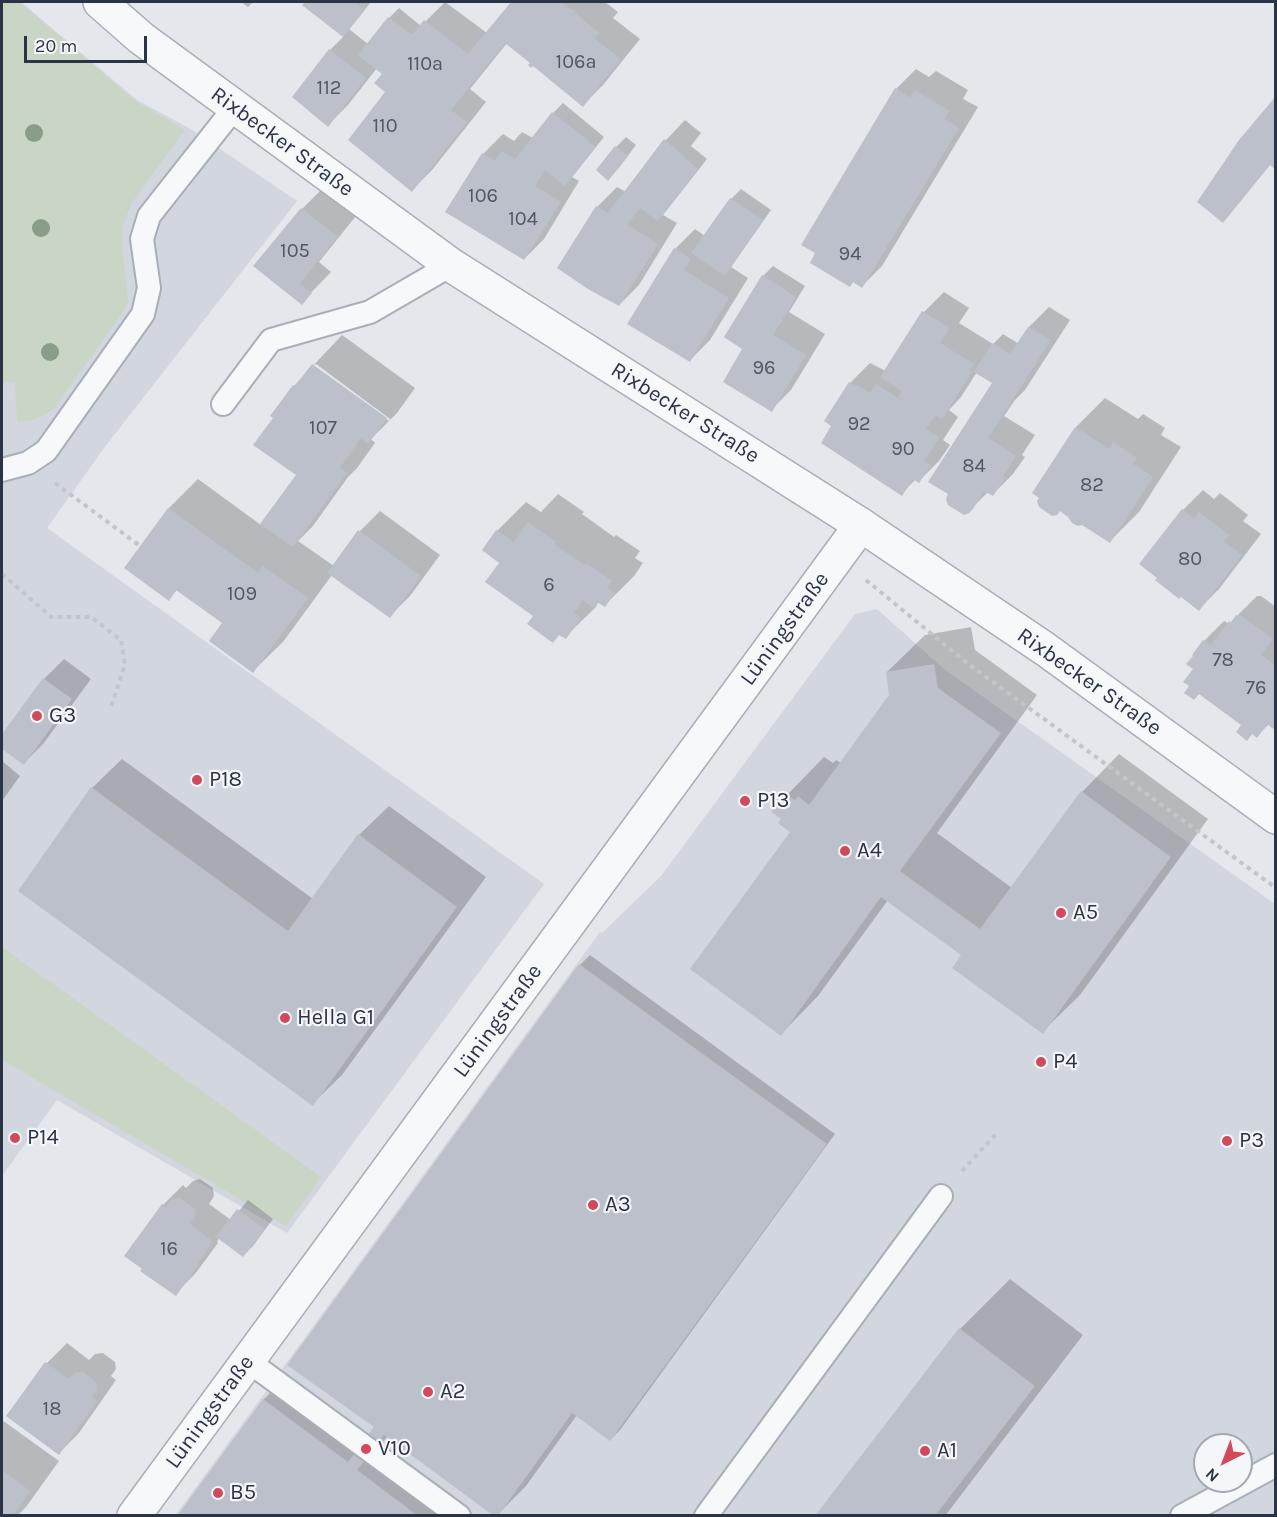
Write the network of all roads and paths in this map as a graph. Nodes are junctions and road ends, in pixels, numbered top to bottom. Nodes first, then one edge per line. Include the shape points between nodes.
1 (100, 2) edge
2 (235, 108) junction
3 (452, 265) junction
4 (223, 404) dead end
5 (28, 463) junction
6 (2, 470) edge
7 (861, 525) junction
8 (140, 546) dead end
9 (837, 557) junction
10 (2, 574) edge
11 (111, 707) dead end
12 (1275, 817) edge
13 (1275, 888) edge
14 (996, 1134) dead end
15 (960, 1173) dead end
16 (941, 1196) dead end
17 (248, 1361) junction
18 (1275, 1465) edge
19 (134, 1515) edge
20 (459, 1515) edge
21 (706, 1515) edge
22 (1182, 1515) edge

1 - 2 street, Rixbecker Straße
2 - 3 street, Rixbecker Straße
2 - 5 lane via 149,216 142,239 149,288 142,314 46,451
3 - 4 lane via 370,312 271,340
3 - 7 street, Rixbecker Straße
5 - 6 lane
5 - 8 path
7 - 9 street, Lüningstraße
7 - 12 street, Rixbecker Straße via 1045,649
9 - 13 path via 967,663
9 - 17 street, Lüningstraße
10 - 11 path via 51,617 91,617 121,640 125,665
14 - 15 path
16 - 21 lane
17 - 19 street, Lüningstraße
17 - 20 lane
18 - 22 lane

